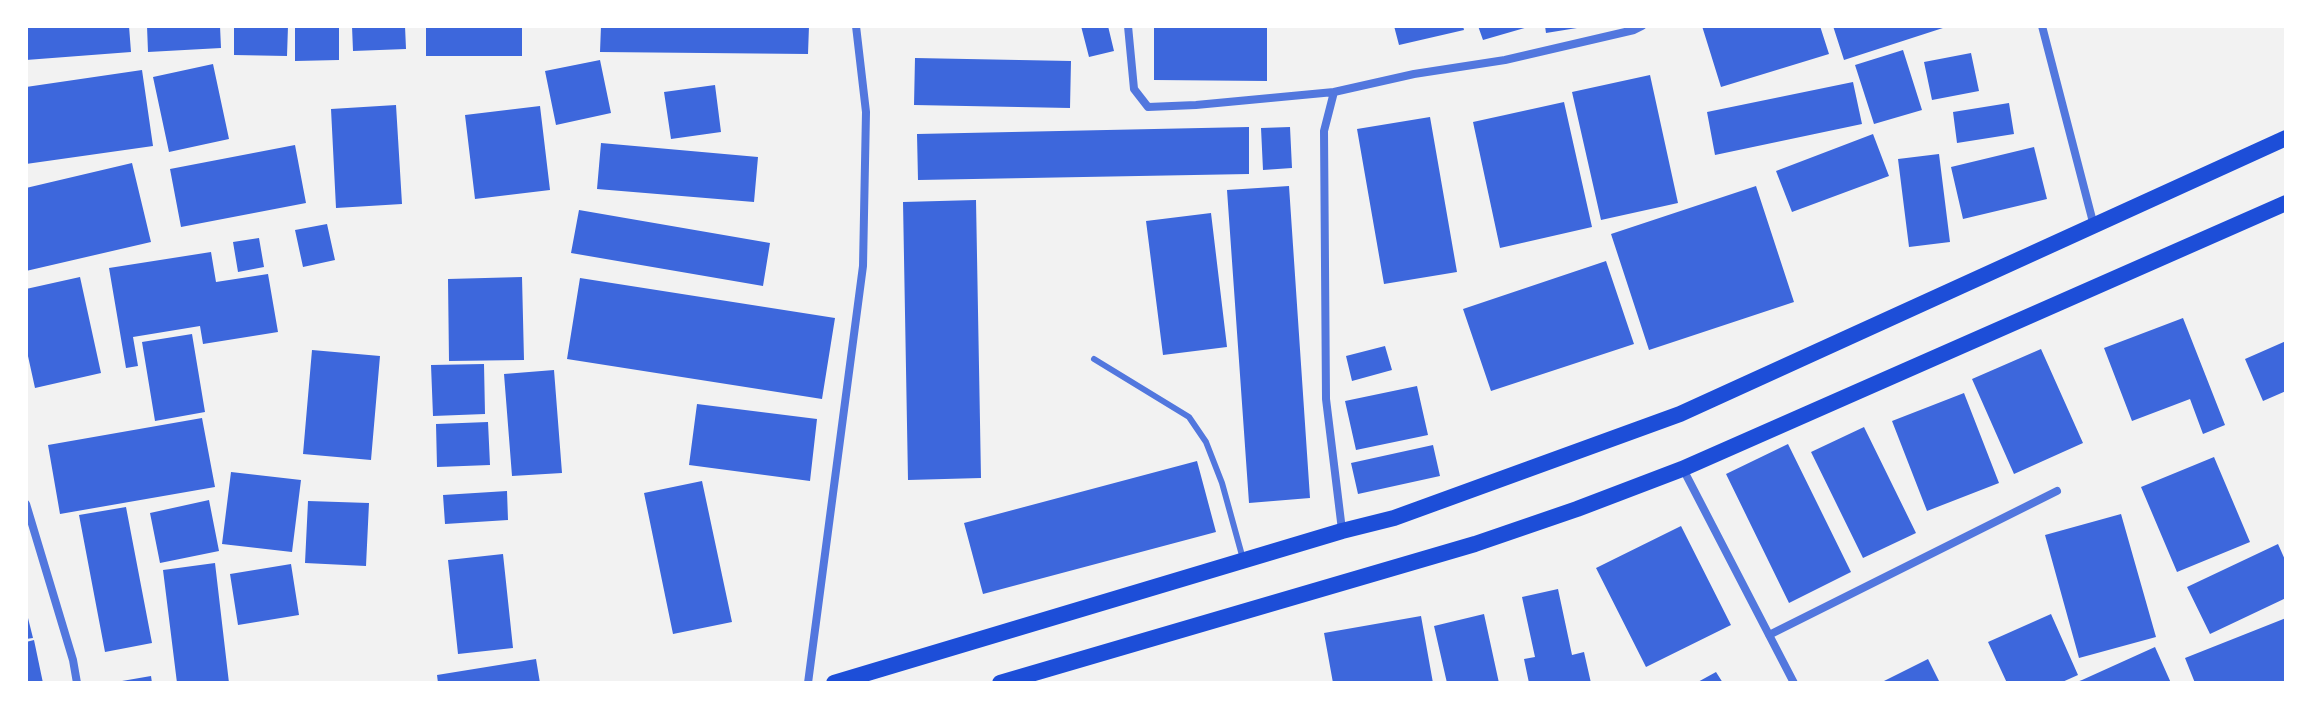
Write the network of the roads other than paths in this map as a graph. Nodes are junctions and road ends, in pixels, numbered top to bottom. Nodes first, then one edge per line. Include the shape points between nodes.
1 (856, 26) edge
2 (1128, 26) edge
3 (1642, 26) edge
4 (2042, 26) edge
5 (1334, 92) junction
6 (2286, 138) edge
7 (2286, 203) edge
8 (2094, 226) junction
9 (1094, 359) dead end
10 (1682, 469) junction
11 (2057, 491) dead end
12 (26, 504) edge
13 (1342, 531) junction
14 (1243, 561) junction
15 (1769, 635) junction
16 (77, 683) edge
17 (808, 683) edge
18 (834, 683) edge
19 (1000, 683) edge
20 (1794, 683) edge

1 - 17 street via 866,112 863,266
2 - 5 street via 1134,89 1148,107
3 - 5 street via 1505,60
4 - 8 street
5 - 13 street via 1324,131 1326,399
6 - 8 main road
7 - 10 main road
8 - 13 main road via 1680,414 1394,518
9 - 14 lane via 1189,417 1206,442 1222,483
10 - 15 street
10 - 19 main road via 1475,544
11 - 15 street
12 - 16 street
13 - 14 main road
14 - 18 main road
15 - 20 street

